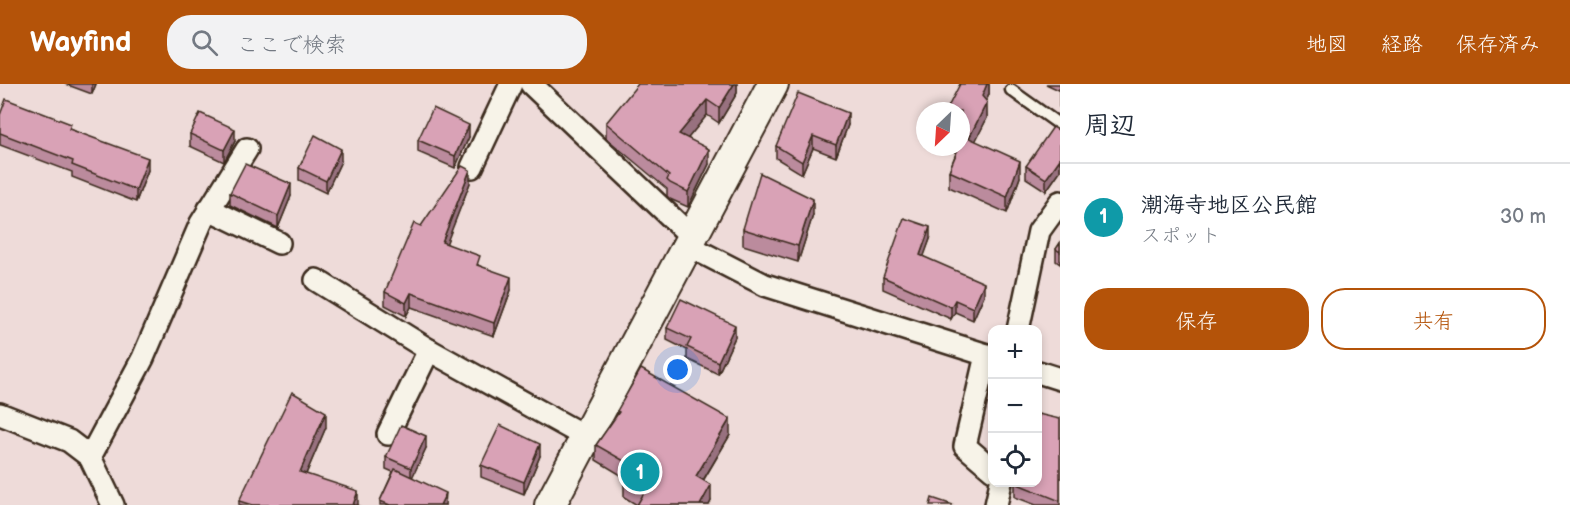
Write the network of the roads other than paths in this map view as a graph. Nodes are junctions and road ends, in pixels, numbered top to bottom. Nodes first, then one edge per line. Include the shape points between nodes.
1 (511, 84) edge
2 (531, 84) edge
3 (773, 84) edge
4 (1011, 90) dead end
5 (1060, 125) edge
6 (247, 149) dead end
7 (472, 167) dead end
8 (1060, 202) edge
9 (209, 209) junction
10 (691, 242) junction
11 (279, 243) dead end
12 (316, 280) dead end
13 (1019, 325) edge
14 (429, 350) junction
15 (988, 356) edge
16 (988, 360) edge
17 (1042, 373) edge
18 (1060, 379) edge
19 (0, 414) edge
20 (388, 434) dead end
21 (586, 437) junction
22 (90, 457) junction
23 (988, 466) edge
24 (999, 487) edge
25 (113, 505) edge
26 (550, 505) edge
27 (996, 505) edge

1 - 7 street
2 - 10 street
3 - 10 street
4 - 5 lane
6 - 9 street
8 - 13 street via 1039,231
9 - 11 street
9 - 22 street via 143,357
10 - 15 street via 765,285
10 - 21 street
12 - 14 street
14 - 20 street
14 - 21 street
16 - 23 street via 965,446
17 - 18 street
19 - 22 street via 69,441
21 - 26 street
22 - 25 street
24 - 27 street

